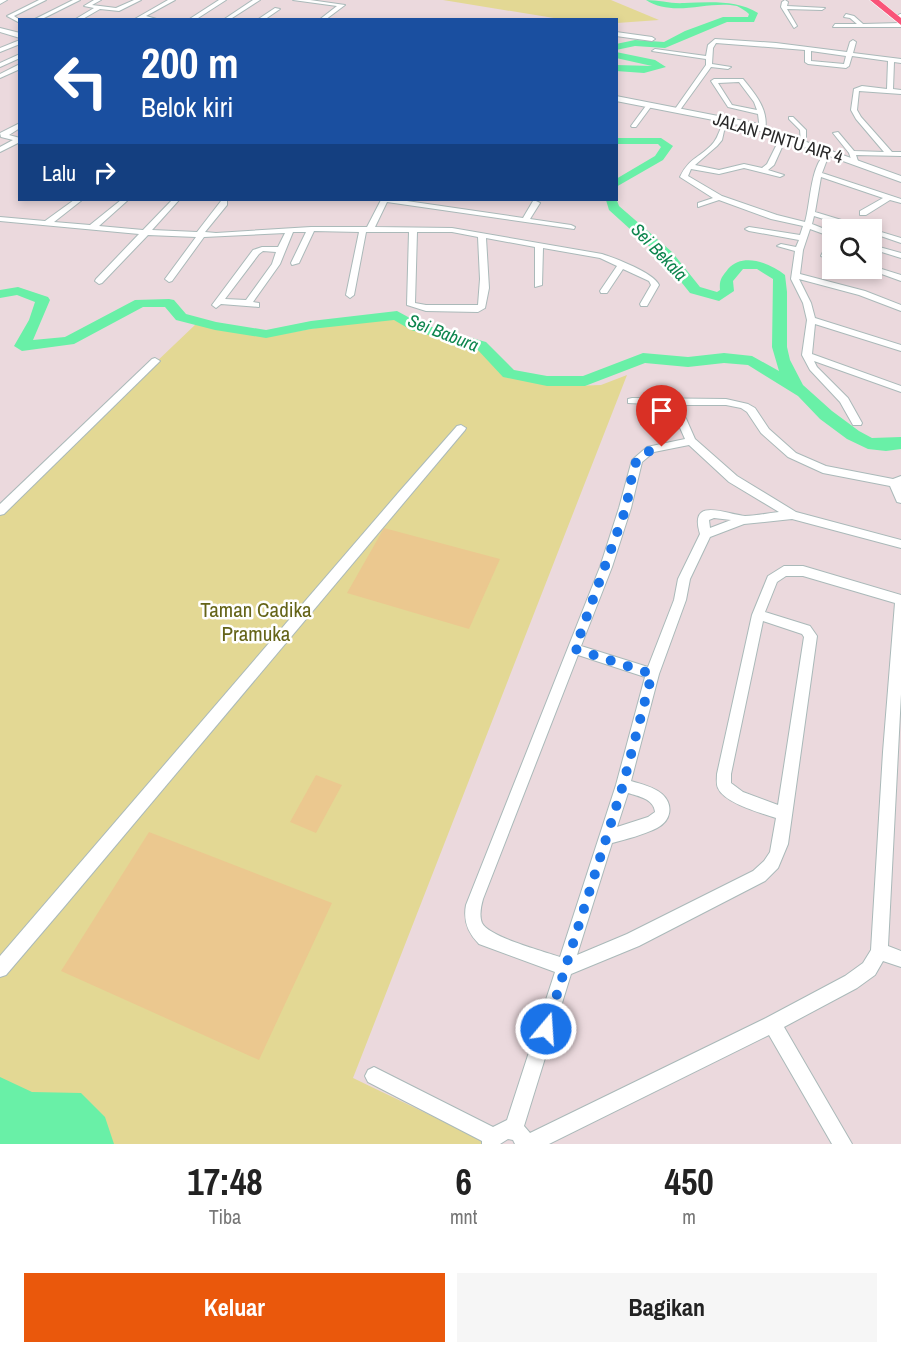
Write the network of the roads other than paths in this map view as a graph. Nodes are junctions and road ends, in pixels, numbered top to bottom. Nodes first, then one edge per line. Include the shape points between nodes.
1 (44, 0) edge
2 (77, 0) edge
3 (98, 0) edge
4 (138, 0) edge
5 (172, 0) edge
6 (223, 0) edge
7 (257, 0) edge
8 (296, 0) edge
9 (787, 0) edge
10 (874, 0) edge
11 (882, 0) edge
12 (784, 7) junction
13 (99, 8) junction
14 (822, 8) dead end
15 (277, 9) dead end
16 (846, 16) dead end
17 (39, 18) edge
18 (80, 18) edge
19 (137, 18) edge
20 (193, 18) edge
21 (228, 18) edge
22 (262, 18) edge
23 (324, 18) edge
24 (899, 19) edge
25 (18, 21) edge
26 (794, 26) dead end
27 (835, 26) dead end
28 (861, 26) junction
29 (1, 31) edge
30 (901, 32) edge
31 (618, 34) edge
32 (18, 35) edge
33 (652, 39) dead end
34 (745, 42) junction
35 (853, 42) dead end
36 (18, 43) edge
37 (808, 49) junction
38 (0, 50) edge
39 (655, 51) dead end
40 (737, 52) dead end
41 (850, 54) junction
42 (18, 57) edge
43 (891, 60) junction
44 (709, 61) junction
45 (901, 61) edge
46 (0, 65) edge
47 (18, 67) edge
48 (729, 67) dead end
49 (0, 76) edge
50 (18, 76) edge
51 (10, 80) dead end
52 (716, 87) junction
53 (890, 91) junction
54 (901, 92) edge
55 (618, 98) edge
56 (650, 104) junction
57 (728, 104) junction
58 (678, 110) junction
59 (762, 113) junction
60 (791, 118) dead end
61 (730, 121) junction
62 (18, 126) edge
63 (634, 126) dead end
64 (763, 130) junction
65 (836, 133) dead end
66 (1, 135) edge
67 (784, 136) junction
68 (18, 140) edge
69 (18, 141) edge
70 (804, 143) junction
71 (0, 150) edge
72 (830, 153) junction
73 (890, 154) junction
74 (901, 154) edge
75 (853, 157) junction
76 (689, 166) junction
77 (764, 170) junction
78 (818, 174) junction
79 (780, 175) dead end
80 (901, 179) edge
81 (890, 197) junction
82 (718, 198) junction
83 (77, 201) edge
84 (124, 201) edge
85 (175, 201) edge
86 (385, 201) edge
87 (393, 201) edge
88 (901, 201) edge
89 (224, 203) dead end
90 (536, 203) dead end
91 (701, 205) dead end
92 (811, 213) junction
93 (864, 213) dead end
94 (0, 219) edge
95 (831, 219) edge
96 (525, 220) junction
97 (46, 224) junction
98 (807, 225) junction
99 (571, 227) dead end
100 (91, 228) junction
101 (311, 229) junction
102 (366, 229) junction
103 (750, 229) dead end
104 (413, 230) junction
105 (290, 231) junction
106 (822, 231) edge
107 (144, 232) junction
108 (200, 234) junction
109 (482, 234) junction
110 (882, 234) edge
111 (803, 238) junction
112 (901, 241) edge
113 (540, 245) junction
114 (781, 246) dead end
115 (281, 250) junction
116 (799, 250) junction
117 (882, 250) edge
118 (815, 254) dead end
119 (822, 256) edge
120 (901, 256) edge
121 (296, 262) dead end
122 (622, 264) junction
123 (882, 272) edge
124 (795, 275) junction
125 (901, 278) edge
126 (169, 279) dead end
127 (99, 281) dead end
128 (538, 285) dead end
129 (604, 291) dead end
130 (350, 296) dead end
131 (644, 304) dead end
132 (901, 308) edge
133 (812, 320) junction
134 (901, 348) edge
135 (807, 355) junction
136 (155, 361) dead end
137 (901, 389) edge
138 (632, 401) dead end
139 (674, 403) junction
140 (857, 423) dead end
141 (461, 428) dead end
142 (691, 441) junction
143 (897, 482) edge
144 (901, 500) edge
145 (0, 511) edge
146 (792, 515) junction
147 (901, 544) edge
148 (901, 601) edge
149 (758, 615) junction
150 (575, 649) junction
151 (652, 674) junction
152 (623, 785) junction
153 (784, 814) junction
154 (606, 838) junction
155 (879, 952) junction
156 (901, 959) edge
157 (566, 968) junction
158 (0, 969) edge
159 (771, 1024) junction
160 (374, 1076) dead end
161 (513, 1130) junction
162 (492, 1140) edge
163 (528, 1144) edge
164 (843, 1144) edge

1 - 25 street via 9,13 10,18
2 - 17 street
3 - 13 street via 87,6
4 - 13 street via 117,10
5 - 19 street
6 - 20 street
7 - 21 street
8 - 23 street via 342,5
9 - 12 street
10 - 24 highway
11 - 24 highway
12 - 14 street
12 - 26 street
13 - 18 street
15 - 22 street
16 - 28 street
24 - 28 street
24 - 30 street
27 - 28 street
29 - 32 main road
31 - 33 street
34 - 37 street
34 - 40 street
34 - 44 street via 712,42
35 - 41 street
36 - 38 street
37 - 41 street
37 - 41 street via 807,62 820,64 846,66
39 - 44 street
41 - 43 street
42 - 46 street
43 - 45 street
43 - 53 street
44 - 48 street
44 - 58 street
47 - 49 street
50 - 51 street
52 - 57 street
52 - 57 street via 715,100
52 - 59 street via 715,80 741,80 760,103
53 - 54 street
53 - 73 street via 857,88 853,107
55 - 56 main road, JALAN PINTU AIR 4
56 - 58 main road, JALAN PINTU AIR 4
56 - 63 street
57 - 59 street
58 - 61 main road, JALAN PINTU AIR 4
59 - 64 street
60 - 70 street via 803,130
61 - 64 main road, JALAN PINTU AIR 4
61 - 76 street via 715,145
62 - 66 street
64 - 67 main road, JALAN PINTU AIR 4
65 - 75 street
66 - 68 street
67 - 70 main road, JALAN PINTU AIR 4
67 - 77 street
69 - 71 street
70 - 72 main road, JALAN PINTU AIR 4
72 - 75 main road, JALAN PINTU AIR 4
72 - 78 street
73 - 74 street
73 - 75 street
75 - 80 main road, JALAN PINTU AIR 4
76 - 77 street via 719,172 744,166
76 - 82 street via 684,177
77 - 79 street
78 - 81 street
78 - 92 street
81 - 88 street
81 - 93 street
82 - 91 street
82 - 98 street
83 - 97 street
84 - 100 street
85 - 107 street
86 - 102 street
87 - 96 street
89 - 108 street
90 - 96 street
92 - 95 street
92 - 98 street
94 - 97 street
96 - 99 street
97 - 100 street
98 - 106 street
98 - 111 street
100 - 107 street
101 - 102 street
101 - 105 street
101 - 121 street
102 - 104 street
102 - 130 street
103 - 111 street
104 - 109 street
104 - 109 street via 411,304 426,308 482,306
105 - 108 street
105 - 115 street
107 - 108 street
107 - 127 street
108 - 126 street
109 - 113 street
110 - 112 street
111 - 116 street
113 - 122 street via 602,256
113 - 128 street
114 - 116 street
115 - 115 street via 252,304 218,303 256,252
116 - 124 street
117 - 120 street
118 - 119 street
122 - 129 street
122 - 131 street via 655,282
123 - 125 street
124 - 132 street
124 - 133 street
133 - 134 street
133 - 135 street
135 - 137 street
135 - 140 street via 813,368 844,400
136 - 145 street
138 - 139 street
139 - 142 street
139 - 143 street via 726,402 744,406 792,455 823,469
141 - 158 street
142 - 146 street via 733,479
142 - 150 street via 651,449 637,460 626,508
143 - 144 street
146 - 147 street
146 - 151 street via 743,520 706,534 684,579
148 - 149 street via 803,571 789,571 772,579
148 - 155 street
149 - 153 street via 806,630 811,636
149 - 153 street via 724,786 738,797
150 - 151 street
150 - 157 street via 472,911 477,931 485,938
151 - 152 street
152 - 154 street
152 - 154 street via 657,799 662,804 662,816
153 - 157 street via 776,859 759,876 633,940
154 - 157 street
155 - 156 street
155 - 159 street via 869,969 851,982
157 - 161 street
159 - 163 street
159 - 164 street
160 - 162 street
161 - 162 street via 501,1131
161 - 163 street

